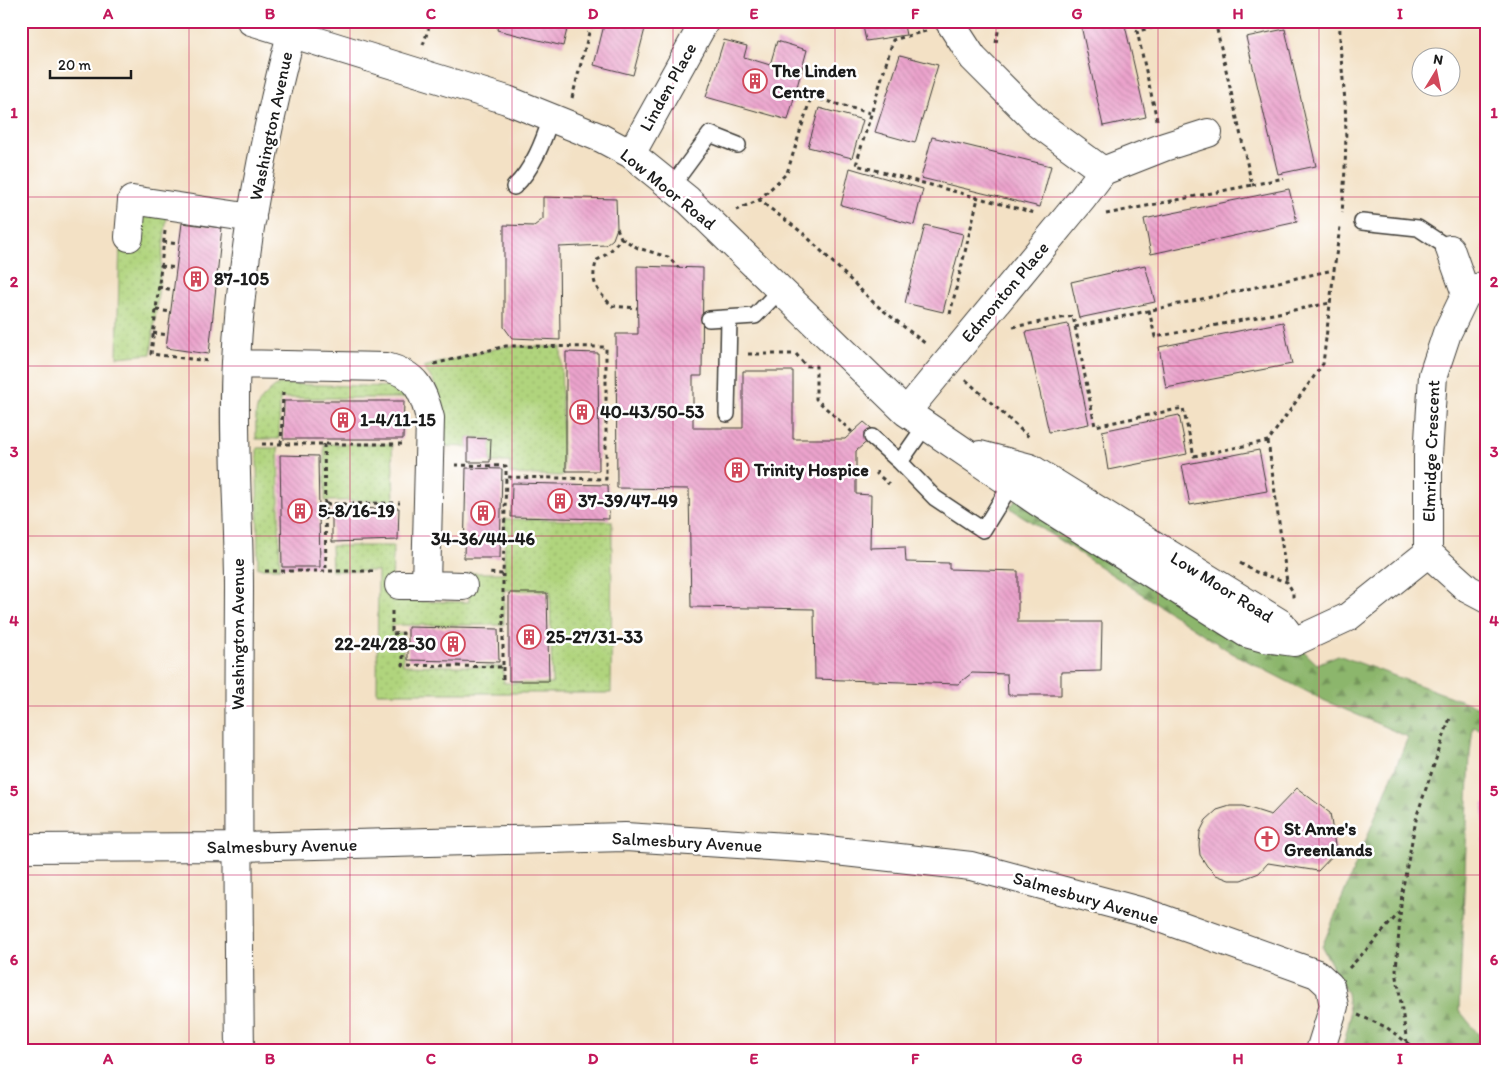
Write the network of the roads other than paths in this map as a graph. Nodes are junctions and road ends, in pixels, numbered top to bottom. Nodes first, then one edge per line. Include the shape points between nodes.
1 (251, 21) edge
2 (705, 21) edge
3 (949, 22) edge
4 (291, 34) junction
5 (558, 121) junction
6 (1208, 133) dead end
7 (738, 146) dead end
8 (631, 154) junction
9 (1103, 171) junction
10 (514, 186) dead end
11 (672, 187) junction
12 (252, 218) junction
13 (1362, 222) dead end
14 (129, 237) dead end
15 (1450, 249) joint
16 (1476, 289) edge
17 (780, 290) junction
18 (729, 318) junction
19 (709, 319) dead end
20 (236, 364) junction
21 (727, 414) dead end
22 (915, 419) junction
23 (872, 437) dead end
24 (900, 462) junction
25 (1016, 475) junction
26 (1428, 553) junction
27 (470, 579) road end
28 (426, 585) junction
29 (390, 588) road end
30 (1487, 599) edge
31 (238, 847) junction
32 (21, 848) edge
33 (240, 1051) edge
34 (1320, 1051) edge

1 - 4 street, Low Moor Road
2 - 8 street, Linden Place
3 - 9 street via 973,58 1039,124
4 - 5 street, Low Moor Road via 507,100
4 - 12 street, Washington Avenue via 268,121
5 - 8 street, Low Moor Road
5 - 10 lane
6 - 9 street
7 - 11 lane via 710,134
8 - 11 street, Low Moor Road
9 - 22 street, Edmonton Place via 962,344
11 - 17 street, Low Moor Road
12 - 14 street, Washington Avenue via 132,200
12 - 20 street, Washington Avenue
13 - 15 lane, Elmridge Crescent via 1418,228
15 - 16 street, Elmridge Crescent
16 - 26 street, Elmridge Crescent via 1447,333 1433,375 1428,456
17 - 18 lane via 755,316
17 - 22 street, Low Moor Road
18 - 19 lane
18 - 21 lane
20 - 28 street via 386,367 408,375 418,386 430,418
20 - 31 street, Washington Avenue
22 - 24 lane
22 - 25 street, Low Moor Road via 962,451
23 - 24 lane
24 - 25 lane via 935,498 983,530
25 - 26 street, Low Moor Road via 1246,633 1264,638 1294,642 1348,617
26 - 30 street via 1468,589
27 - 28 street
28 - 29 street
31 - 32 street, Salmesbury Avenue
31 - 33 street, Washington Avenue
31 - 34 street, Salmesbury Avenue via 625,838 818,848 971,866 1144,912 1317,974 1332,996

